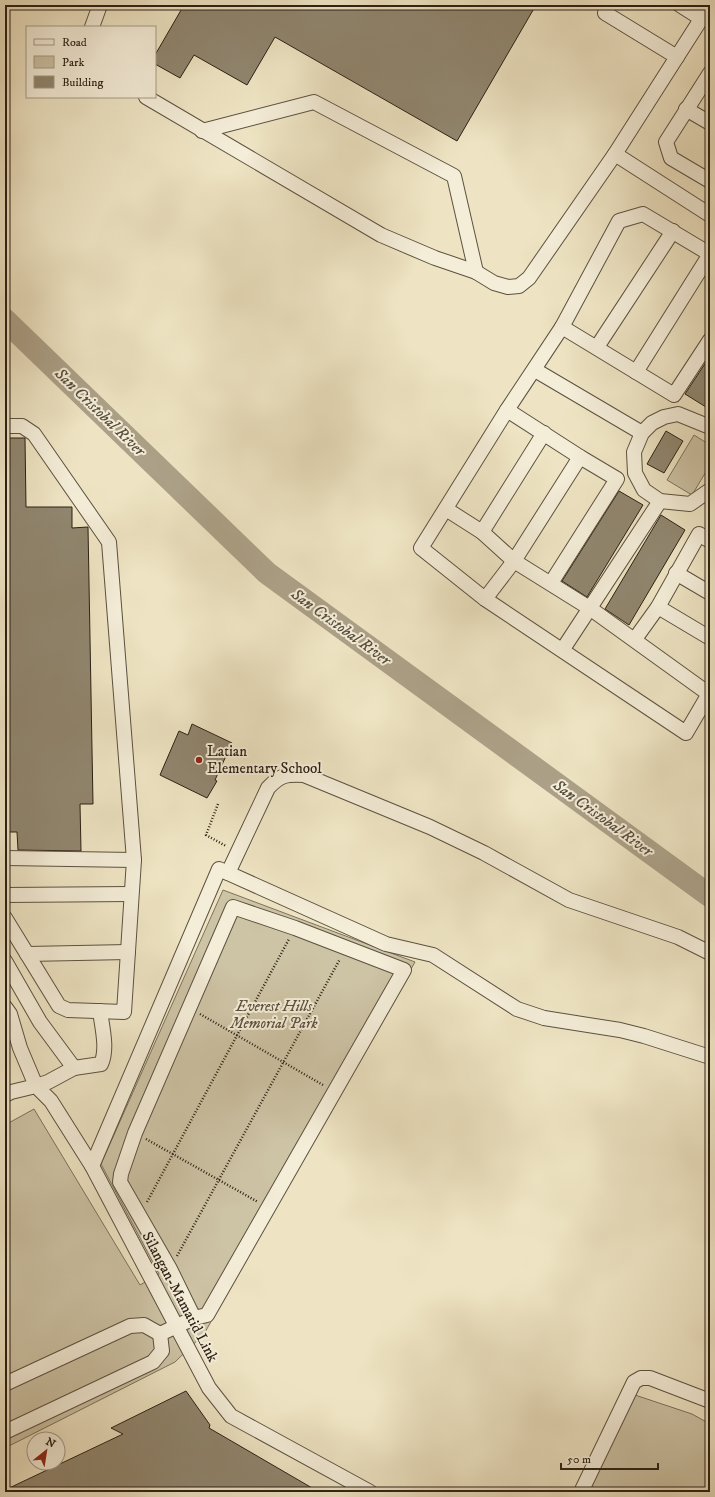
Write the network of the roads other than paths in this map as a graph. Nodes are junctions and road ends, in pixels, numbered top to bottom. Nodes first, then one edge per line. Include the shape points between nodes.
1 (100, 5) edge
2 (609, 5) edge
3 (680, 5) edge
4 (710, 5) edge
5 (702, 19) junction
6 (92, 26) edge
7 (677, 57) junction
8 (710, 73) edge
9 (148, 98) edge
10 (686, 109) junction
11 (710, 123) edge
12 (202, 131) junction
13 (615, 154) junction
14 (710, 181) edge
15 (710, 215) edge
16 (672, 231) junction
17 (710, 254) edge
18 (476, 272) junction
19 (562, 327) junction
20 (710, 340) edge
21 (596, 347) junction
22 (535, 370) junction
23 (636, 372) junction
24 (507, 410) junction
25 (5, 426) edge
26 (710, 427) edge
27 (544, 433) junction
28 (642, 433) junction
29 (580, 457) junction
30 (710, 490) edge
31 (660, 501) junction
32 (446, 509) junction
33 (482, 532) junction
34 (710, 541) edge
35 (514, 561) junction
36 (676, 572) junction
37 (551, 582) junction
38 (710, 593) edge
39 (486, 599) junction
40 (658, 607) junction
41 (591, 609) junction
42 (710, 638) edge
43 (635, 639) junction
44 (563, 649) junction
45 (710, 693) edge
46 (5, 858) edge
47 (134, 860) junction
48 (223, 872) junction
49 (131, 894) junction
50 (5, 895) edge
51 (5, 918) edge
52 (128, 952) junction
53 (710, 953) edge
54 (27, 954) junction
55 (5, 961) edge
56 (5, 1007) edge
57 (100, 1011) junction
58 (710, 1057) edge
59 (74, 1068) junction
60 (36, 1086) junction
61 (5, 1095) edge
62 (92, 1166) junction
63 (194, 1318) junction
64 (176, 1327) junction
65 (160, 1334) junction
66 (5, 1384) edge
67 (710, 1401) edge
68 (5, 1432) edge
69 (370, 1492) edge
70 (580, 1492) edge

1 - 6 street
2 - 7 street via 605,13
3 - 5 street
4 - 5 street
5 - 7 street
7 - 13 street
8 - 10 street
9 - 12 street
10 - 11 street
10 - 14 street via 666,142 671,158
12 - 18 street via 381,235
12 - 18 street via 314,102 454,176
13 - 15 street
13 - 18 street via 530,278 519,286 508,287 494,283
16 - 17 street
16 - 19 street via 643,214 619,222
16 - 21 street
17 - 23 street
19 - 21 street
19 - 22 street
20 - 23 street via 674,395
21 - 23 street
22 - 24 street
22 - 28 street
24 - 27 street
24 - 32 street
25 - 47 street via 22,426 34,434 110,542
26 - 28 street via 678,414 652,423
27 - 29 street
27 - 33 street
28 - 31 street via 634,452 635,473 644,490
29 - 35 street
29 - 37 street via 617,479
30 - 31 street via 690,504
31 - 41 street
32 - 33 street
32 - 39 street via 421,548
33 - 35 street
34 - 36 street via 699,534
35 - 37 street
35 - 39 street
36 - 38 street
36 - 40 street
37 - 41 street
39 - 44 street
40 - 42 street
40 - 43 street
41 - 43 street
41 - 44 street
43 - 45 street
44 - 45 street via 686,733
46 - 47 street
47 - 49 street
48 - 53 street via 268,788 277,778 289,774 304,775 430,827 484,853 569,900 678,937
48 - 58 street via 386,944 432,955 517,1009 544,1018 620,1030
48 - 62 street
49 - 50 street
49 - 52 street
51 - 54 street
52 - 54 street
52 - 57 street via 124,1012
54 - 57 street via 59,1006 68,1010
55 - 59 street via 40,1022
56 - 60 street via 10,1014 20,1048
57 - 59 street via 104,1042 103,1059 98,1066
59 - 60 street
60 - 61 street
60 - 62 street, Silangan-Mamatid Link via 51,1101
62 - 64 street, Silangan-Mamatid Link
63 - 63 street via 207,1315 404,970 233,907 135,1133 120,1182 170,1269
63 - 64 street
64 - 65 street
64 - 69 street, Silangan-Mamatid Link via 209,1388 231,1416
65 - 66 street via 144,1325 130,1326
65 - 68 street via 162,1351 153,1362
67 - 70 street via 650,1378 641,1378 634,1382

